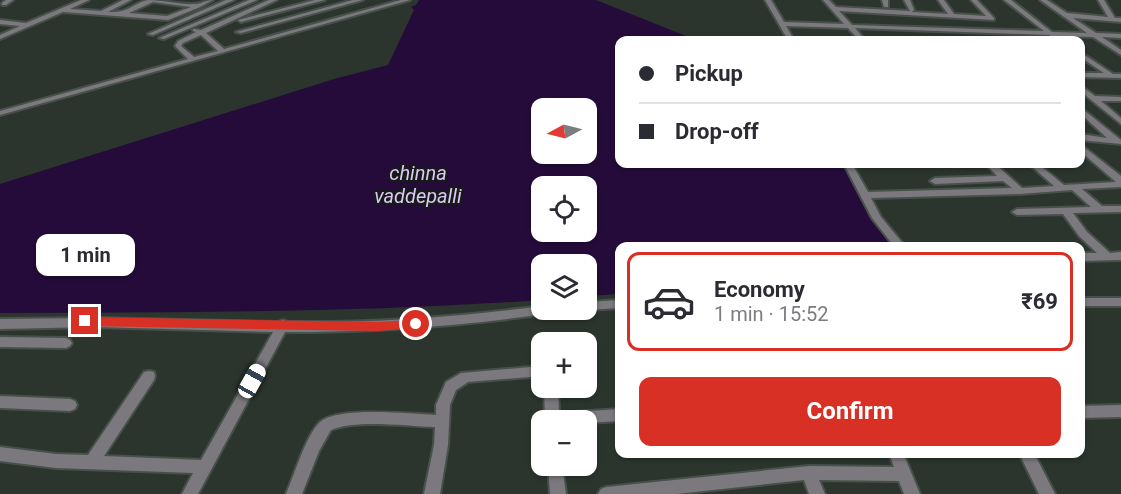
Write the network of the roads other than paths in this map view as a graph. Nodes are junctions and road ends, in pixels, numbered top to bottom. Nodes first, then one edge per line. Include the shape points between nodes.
1 (10, 0) edge
2 (70, 0) edge
3 (86, 0) edge
4 (128, 0) edge
5 (152, 0) edge
6 (192, 0) edge
7 (210, 0) edge
8 (231, 0) edge
9 (254, 0) edge
10 (274, 0) edge
11 (322, 0) edge
12 (360, 0) edge
13 (407, 0) edge
14 (768, 0) edge
15 (826, 0) edge
16 (906, 0) edge
17 (941, 0) edge
18 (974, 0) edge
19 (1007, 0) edge
20 (1043, 0) edge
21 (1101, 0) edge
22 (169, 1) edge
23 (307, 2) edge
24 (1, 4) edge
25 (183, 4) junction
26 (198, 6) junction
27 (836, 9) junction
28 (62, 10) junction
29 (209, 10) junction
30 (911, 10) dead end
31 (320, 11) junction
32 (100, 14) junction
33 (222, 14) junction
34 (120, 15) junction
35 (1063, 15) junction
36 (235, 17) junction
37 (953, 17) junction
38 (991, 18) junction
39 (1117, 20) edge
40 (334, 21) junction
41 (0, 22) edge
42 (15, 23) junction
43 (227, 23) junction
44 (175, 24) junction
45 (783, 24) junction
46 (25, 26) junction
47 (848, 26) junction
48 (190, 28) junction
49 (0, 29) edge
50 (1010, 31) junction
51 (201, 32) junction
52 (240, 32) junction
53 (1047, 33) junction
54 (151, 34) dead end
55 (1091, 34) junction
56 (789, 36) edge
57 (858, 36) edge
58 (1018, 36) edge
59 (1052, 36) edge
60 (0, 37) edge
61 (1120, 37) edge
62 (162, 38) dead end
63 (251, 42) junction
64 (222, 51) junction
65 (1121, 53) edge
66 (1085, 57) edge
67 (192, 59) junction
68 (1085, 75) edge
69 (1117, 76) edge
70 (1085, 91) edge
71 (1093, 98) junction
72 (1121, 99) edge
73 (0, 113) edge
74 (1085, 113) edge
75 (1120, 121) edge
76 (1085, 138) edge
77 (1119, 142) edge
78 (1085, 151) edge
79 (850, 168) edge
80 (994, 168) edge
81 (1038, 168) edge
82 (1108, 170) junction
83 (1121, 170) edge
84 (1005, 178) junction
85 (936, 181) dead end
86 (1121, 182) edge
87 (1063, 189) junction
88 (1076, 189) junction
89 (1020, 192) junction
90 (864, 195) junction
91 (1099, 209) junction
92 (1121, 209) edge
93 (1065, 210) junction
94 (1017, 212) dead end
95 (897, 242) edge
96 (1107, 256) junction
97 (1121, 256) edge
98 (1085, 257) edge
99 (1085, 302) edge
100 (1121, 302) edge
101 (615, 304) edge
102 (597, 305) edge
103 (531, 312) edge
104 (0, 324) edge
105 (283, 325) junction
106 (0, 342) edge
107 (66, 343) dead end
108 (531, 370) edge
109 (149, 376) dead end
110 (0, 402) edge
111 (70, 405) dead end
112 (1121, 411) edge
113 (1085, 412) edge
114 (615, 415) edge
115 (597, 416) edge
116 (442, 421) junction
117 (0, 454) edge
118 (898, 458) edge
119 (1029, 458) edge
120 (92, 462) junction
121 (204, 468) junction
122 (809, 473) junction
123 (904, 474) junction
124 (556, 476) edge
125 (190, 494) edge
126 (294, 494) edge
127 (432, 494) edge
128 (558, 494) edge
129 (606, 494) edge
130 (817, 494) edge
131 (912, 494) edge
132 (1047, 494) edge

1 - 24 street
2 - 42 street
3 - 28 street
4 - 32 street
5 - 22 street
5 - 34 street
6 - 25 street
7 - 26 street
8 - 29 street
9 - 33 street
10 - 36 street
11 - 23 street
12 - 31 street
13 - 40 street
14 - 45 street
15 - 27 street
16 - 30 street
17 - 37 street
18 - 38 street
19 - 53 street
20 - 35 street
21 - 39 street
22 - 25 street
23 - 31 street
23 - 43 street
25 - 26 street
26 - 29 street
26 - 34 street via 168,18
27 - 37 street
27 - 47 street
28 - 32 street
28 - 46 street
29 - 33 street
29 - 44 street
31 - 40 street
31 - 52 street
32 - 34 street
33 - 36 street
33 - 48 street
35 - 39 street
35 - 55 street
36 - 43 street
37 - 38 street
38 - 50 street
40 - 63 street
41 - 42 street
42 - 46 street
42 - 49 street
43 - 51 street
43 - 52 street
44 - 48 street
44 - 54 street
45 - 47 street
45 - 56 street
46 - 60 street
47 - 50 street
47 - 57 street
48 - 51 street
48 - 62 street
50 - 53 street
50 - 58 street
51 - 64 street
51 - 67 street via 178,44
52 - 63 street
53 - 55 street
53 - 59 street
55 - 61 street
55 - 65 street
63 - 64 street
64 - 67 street
66 - 69 street
67 - 73 street
68 - 69 street
70 - 71 street
71 - 72 street
71 - 75 street
74 - 77 street
76 - 77 street
78 - 82 street
79 - 90 street
80 - 84 street
81 - 87 street
82 - 83 street
82 - 86 street
84 - 85 street
84 - 89 street
86 - 88 street
87 - 88 street
87 - 89 street
88 - 91 street
89 - 90 street
90 - 95 street
91 - 92 street
91 - 93 street
93 - 94 street
93 - 96 street
96 - 97 street
96 - 98 street
99 - 100 street
101 - 102 street
103 - 105 street via 378,326
104 - 105 street via 64,321
105 - 121 street
106 - 107 street
108 - 116 street via 458,380 446,394
109 - 120 street
110 - 111 street
112 - 113 street
114 - 115 street
116 - 126 street via 333,421 321,433
116 - 127 street
117 - 120 street
118 - 123 street
119 - 132 street
120 - 121 street
121 - 125 street
122 - 123 street
122 - 129 street
122 - 130 street
123 - 131 street
124 - 128 street

